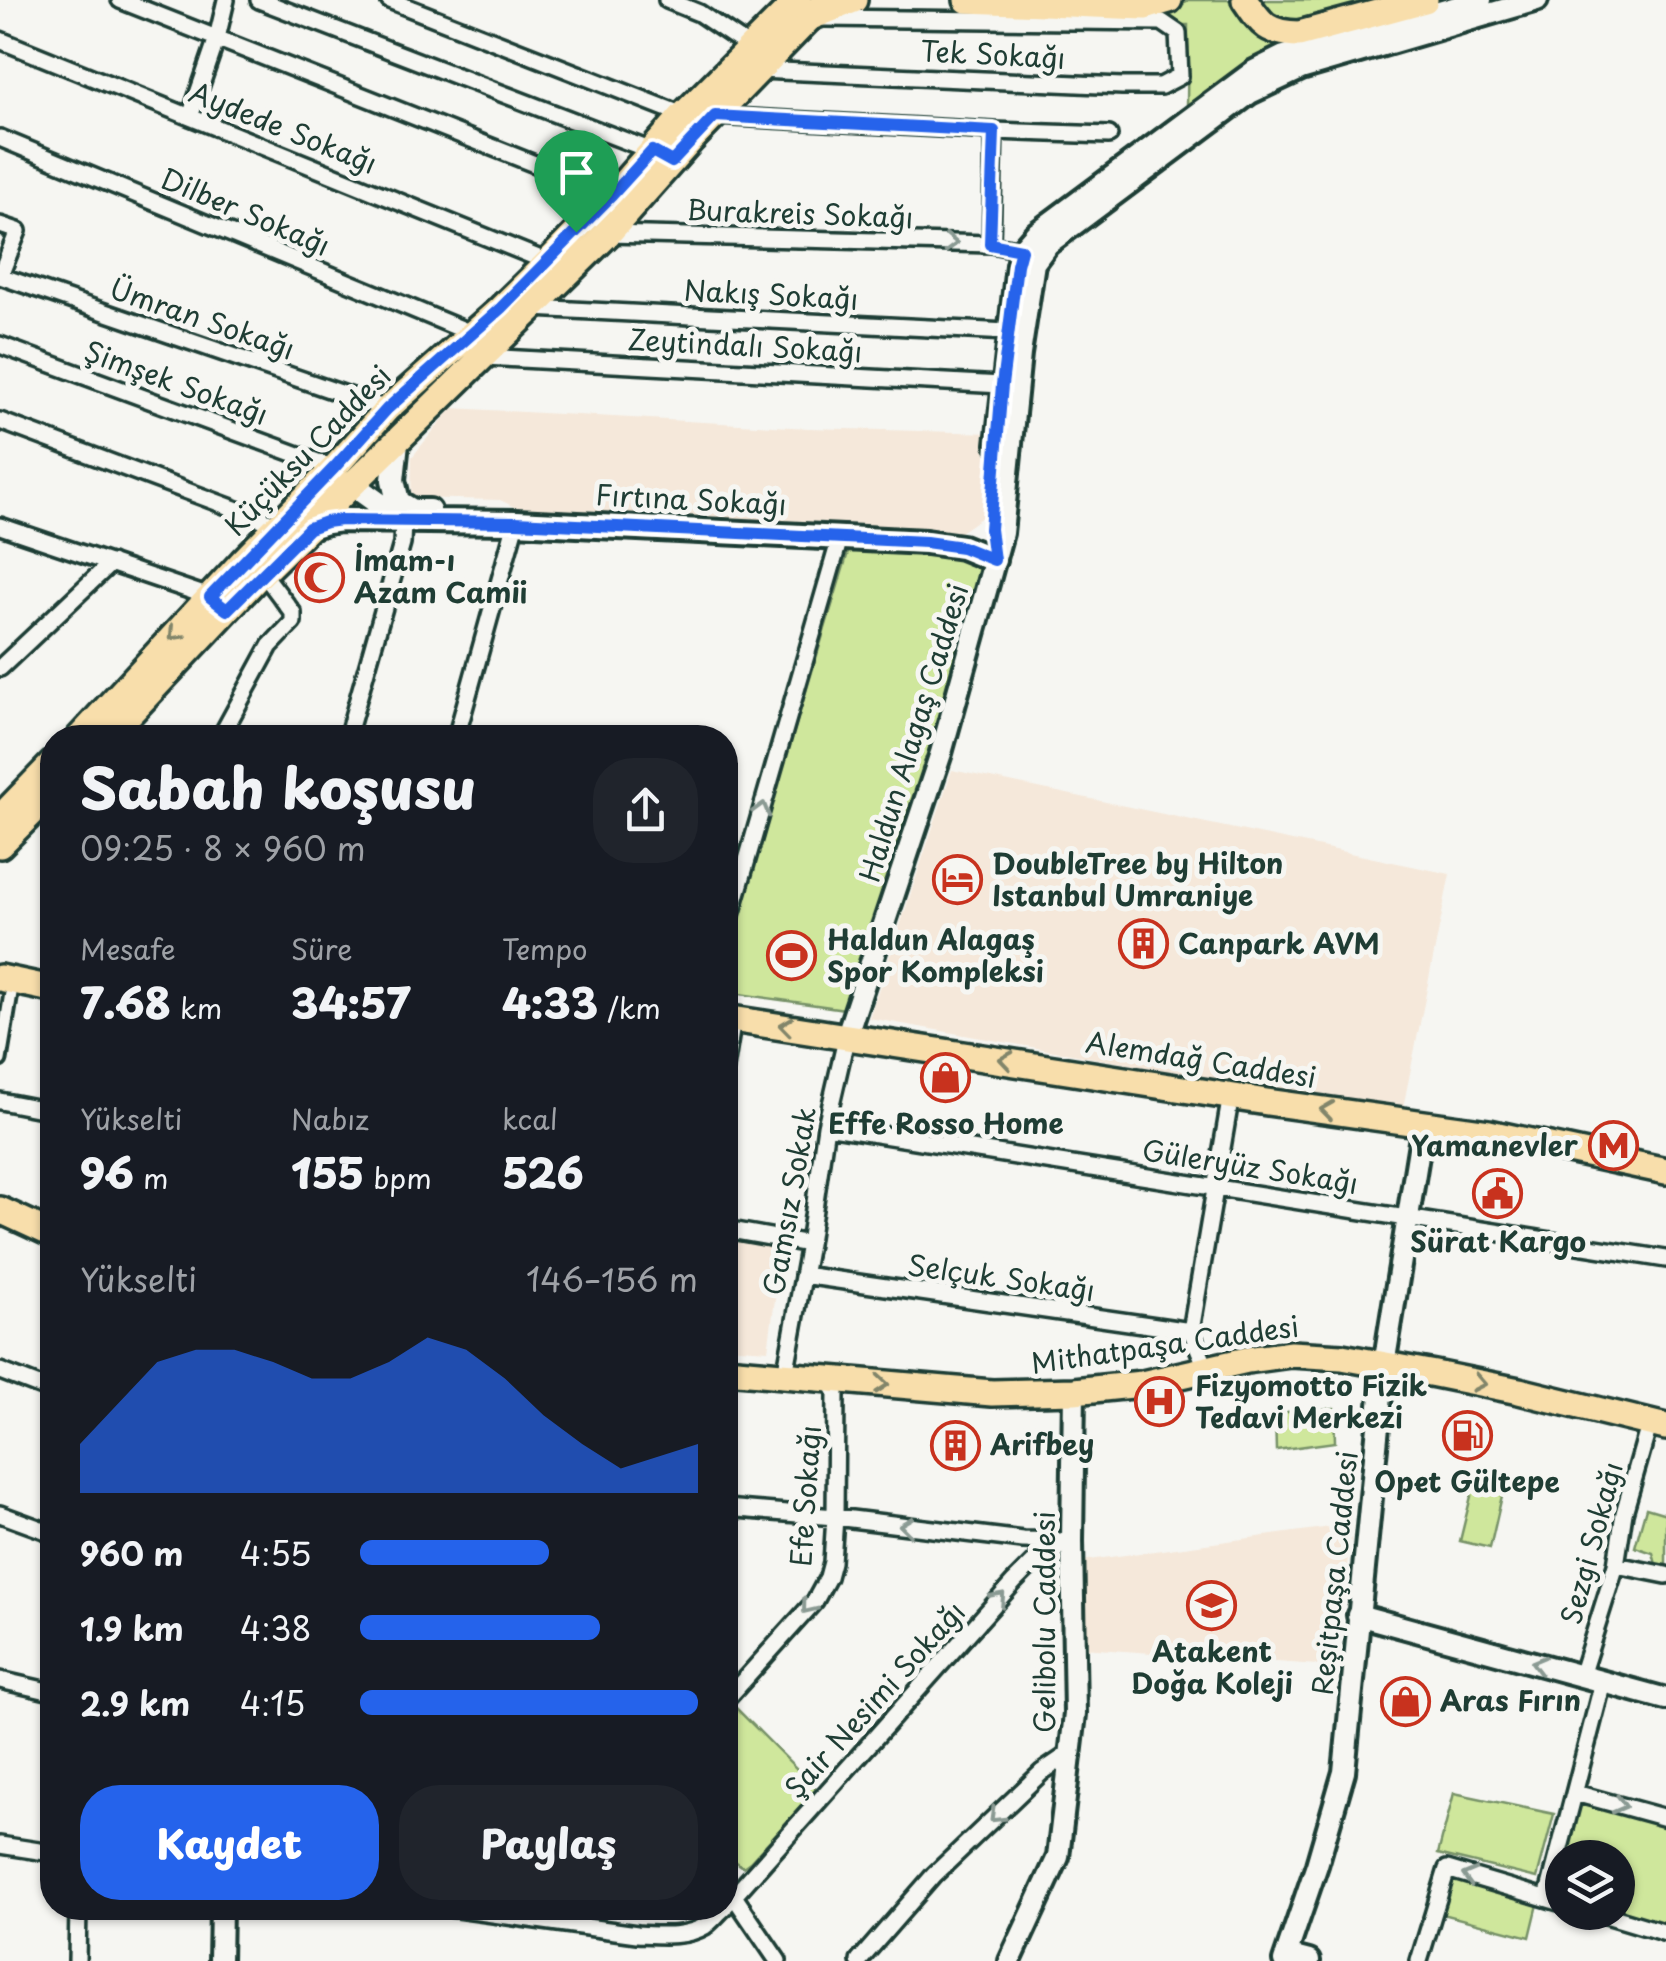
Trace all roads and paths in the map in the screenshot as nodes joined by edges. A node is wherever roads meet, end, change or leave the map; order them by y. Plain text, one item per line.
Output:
1 (120, 0) edge
2 (226, 0) edge
3 (259, 0) edge
4 (389, 0) edge
5 (667, 0) edge
6 (854, 0) edge
7 (966, 0) edge
8 (1169, 0) edge
9 (1245, 0) edge
10 (1424, 0) edge
11 (1481, 0) edge
12 (1537, 0) edge
13 (804, 5) edge
14 (217, 38) junction
15 (0, 40) edge
16 (754, 59) junction
17 (683, 115) junction
18 (715, 116) junction
19 (190, 117) junction
20 (994, 131) junction
21 (1109, 136) dead end
22 (0, 138) edge
23 (662, 156) junction
24 (612, 195) junction
25 (0, 225) edge
26 (608, 234) junction
27 (990, 244) junction
28 (1021, 250) junction
29 (548, 262) junction
30 (0, 276) edge
31 (532, 308) junction
32 (1008, 332) junction
33 (471, 333) junction
34 (0, 345) edge
35 (485, 356) junction
36 (1002, 385) junction
37 (387, 409) junction
38 (0, 422) edge
39 (397, 442) junction
40 (344, 476) junction
41 (393, 521) junction
42 (516, 522) junction
43 (278, 524) junction
44 (0, 526) edge
45 (309, 528) junction
46 (840, 538) junction
47 (994, 560) junction
48 (112, 563) junction
49 (262, 573) junction
50 (218, 604) junction
51 (0, 668) edge
52 (92, 725) edge
53 (118, 725) edge
54 (227, 725) edge
55 (351, 725) edge
56 (460, 725) edge
57 (40, 776) edge
58 (40, 805) edge
59 (0, 818) edge
60 (0, 845) edge
61 (738, 891) edge
62 (7, 980) edge
63 (40, 987) edge
64 (738, 1019) edge
65 (847, 1035) junction
66 (0, 1060) edge
67 (1231, 1096) junction
68 (0, 1101) edge
69 (40, 1108) edge
70 (1423, 1124) junction
71 (826, 1126) junction
72 (1666, 1171) edge
73 (1214, 1186) junction
74 (0, 1210) edge
75 (1409, 1218) junction
76 (40, 1228) edge
77 (738, 1231) edge
78 (809, 1244) junction
79 (1666, 1259) edge
80 (803, 1274) junction
81 (1192, 1330) junction
82 (1384, 1364) junction
83 (1208, 1370) junction
84 (0, 1371) edge
85 (738, 1371) edge
86 (785, 1375) junction
87 (829, 1379) junction
88 (40, 1386) edge
89 (1074, 1391) junction
90 (1658, 1424) edge
91 (738, 1509) edge
92 (0, 1514) edge
93 (836, 1517) junction
94 (40, 1529) edge
95 (1072, 1541) junction
96 (1616, 1564) junction
97 (1666, 1575) edge
98 (1358, 1615) junction
99 (1581, 1676) junction
100 (0, 1680) edge
101 (1602, 1682) junction
102 (738, 1687) edge
103 (40, 1689) edge
104 (1666, 1699) edge
105 (1070, 1753) junction
106 (1574, 1793) junction
107 (1666, 1818) edge
108 (1565, 1840) edge
109 (0, 1845) edge
110 (40, 1851) edge
111 (738, 1886) edge
112 (1545, 1898) edge
113 (738, 1912) edge
114 (78, 1920) edge
115 (221, 1920) edge
116 (536, 1920) edge
117 (710, 1920) edge
118 (1635, 1924) edge
119 (1666, 1933) edge
120 (1285, 1958) edge
121 (76, 1961) edge
122 (220, 1961) edge
123 (778, 1961) edge
124 (859, 1961) edge
125 (1010, 1961) edge
126 (1309, 1961) edge
127 (1419, 1961) edge

1 - 14 street
2 - 14 street
3 - 23 street
4 - 17 street
5 - 16 street
6 - 13 main road
7 - 8 main road
9 - 10 main road
11 - 28 street
12 - 47 street, Haldun Alagaş Caddesi
13 - 16 main road, Küçüksu Caddesi
13 - 16 street, Tek Sokağı
14 - 19 street
14 - 24 street
15 - 19 street, Aydede Sokağı
16 - 17 main road, Küçüksu Caddesi
16 - 18 main road, Küçüksu Caddesi
17 - 23 main road, Küçüksu Caddesi
18 - 20 street
18 - 23 main road, Küçüksu Caddesi
19 - 29 street, Aydede Sokağı
20 - 21 street
20 - 27 street
22 - 33 street, Dilber Sokağı
23 - 24 main road, Küçüksu Caddesi
23 - 26 main road, Küçüksu Caddesi
24 - 29 main road, Küçüksu Caddesi
25 - 30 street
26 -> 27 street, Burakreis Sokağı
26 - 31 main road, Küçüksu Caddesi
27 - 28 street, Burakreis Sokağı
28 - 32 street, Haldun Alagaş Caddesi
29 - 33 main road, Küçüksu Caddesi
30 - 37 street, Ümran Sokağı
31 - 32 street, Nakış Sokağı
31 - 35 main road, Küçüksu Caddesi
32 - 36 street, Haldun Alagaş Caddesi
33 - 37 main road, Küçüksu Caddesi
34 - 40 street, Şimşek Sokağı
35 - 36 street, Zeytindalı Sokağı
35 - 39 main road, Küçüksu Caddesi
36 - 47 street, Haldun Alagaş Caddesi
37 - 40 main road, Küçüksu Caddesi
38 - 43 street
39 - 40 main road, Küçüksu Caddesi
39 - 42 main road
40 - 41 main road
40 - 43 main road, Küçüksu Caddesi
40 - 45 main road, Küçüksu Caddesi
41 - 42 main road, Fırtına Sokağı
41 - 45 main road, Fırtına Sokağı
41 - 55 street
42 - 46 main road, Fırtına Sokağı
42 - 56 street
43 - 50 main road, Küçüksu Caddesi
44 - 48 street
45 - 49 main road, Küçüksu Caddesi
46 - 47 main road, Fırtına Sokağı
61 -> 46 street
47 - 65 street, Haldun Alagaş Caddesi
48 - 50 street
48 - 51 street
49 - 50 main road, Küçüksu Caddesi
49 - 54 street
50 -> 52 main road, Küçüksu Caddesi
50 - 53 main road, Küçüksu Caddesi
57 - 59 main road
58 - 60 main road
62 - 63 main road
62 - 66 street
65 -> 64 main road, Alemdağ Caddesi
67 -> 65 main road, Alemdağ Caddesi
65 - 71 street, Gamsız Sokak
70 -> 67 main road, Alemdağ Caddesi
67 - 73 street
68 - 69 street
70 - 72 main road, Alemdağ Caddesi
70 - 75 street, Reşitpaşa Caddesi
71 - 73 street, Güleryüz Sokağı
71 - 78 street, Gamsız Sokak
73 - 75 street, Güleryüz Sokağı
73 - 81 street
74 - 76 main road
75 - 79 street, Güleryüz Sokağı
75 - 82 street, Reşitpaşa Caddesi
77 - 78 street
78 - 80 street, Gamsız Sokak
80 - 81 street, Selçuk Sokağı
80 - 86 street, Gamsız Sokak
81 - 83 street
82 - 83 main road, Mithatpaşa Caddesi
82 -> 90 main road, Mithatpaşa Caddesi
82 - 98 street, Reşitpaşa Caddesi
83 - 89 main road, Mithatpaşa Caddesi
84 - 88 street
85 - 86 main road, Mithatpaşa Caddesi
86 - 87 main road, Mithatpaşa Caddesi
87 -> 89 main road, Mithatpaşa Caddesi
87 - 93 street, Efe Sokağı
89 - 95 street, Gelibolu Caddesi
90 - 96 street, Sezgi Sokağı
91 - 93 street
92 - 94 street
95 -> 93 street
93 -> 102 street, Efe Sokağı
95 - 105 street, Gelibolu Caddesi
111 -> 95 street, Şair Nesimi Sokağı
96 - 97 street
96 - 99 street, Sezgi Sokağı
99 -> 98 street
98 - 120 street, Reşitpaşa Caddesi
99 - 101 street
100 - 103 street
101 - 104 street
101 - 106 street
105 -> 124 street
105 - 125 street, Gelibolu Caddesi
106 -> 107 street
106 - 108 street
109 - 110 street
112 -> 127 street
113 - 123 street
114 - 121 street
115 - 122 street
116 - 117 street, Şair Nesimi Sokağı
118 - 119 street
120 - 126 street

